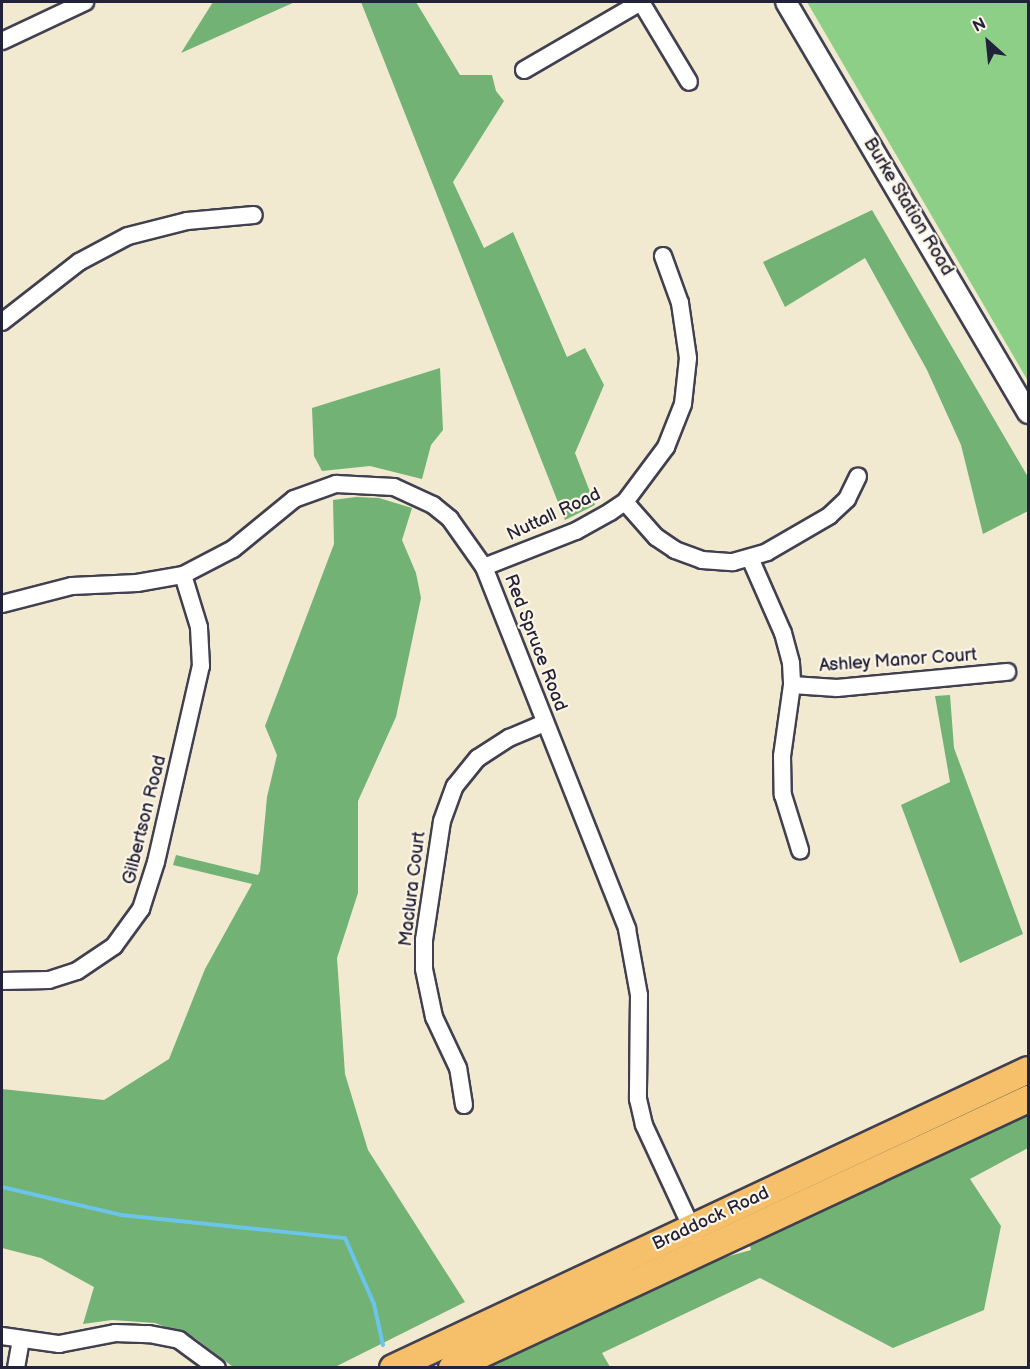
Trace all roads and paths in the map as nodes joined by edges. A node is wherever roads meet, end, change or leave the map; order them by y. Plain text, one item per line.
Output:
1 (85, 2) edge
2 (641, 2) edge
3 (786, 2) edge
4 (2, 41) edge
5 (524, 70) dead end
6 (689, 82) dead end
7 (254, 215) dead end
8 (663, 256) dead end
9 (2, 321) edge
10 (1029, 413) edge
11 (858, 476) dead end
12 (625, 502) junction
13 (750, 558) junction
14 (484, 567) junction
15 (183, 575) junction
16 (2, 604) edge
17 (1007, 672) dead end
18 (792, 685) junction
19 (545, 723) junction
20 (800, 850) dead end
21 (2, 981) edge
22 (1029, 1070) edge
23 (1029, 1099) edge
24 (464, 1106) dead end
25 (691, 1228) junction
26 (702, 1251) junction
27 (2, 1336) edge
28 (21, 1341) junction
29 (16, 1368) edge
30 (217, 1368) edge
31 (393, 1368) edge
32 (452, 1368) edge

1 - 4 street
2 - 5 street
2 - 6 street
3 - 10 street, Burke Station Road
7 - 9 street
8 - 12 street, Nuttall Road
11 - 13 street
12 - 13 street
12 - 14 street, Nuttall Road
13 - 18 street
14 - 15 street, Red Spruce Road
14 - 19 street, Red Spruce Road
15 - 16 street, Red Spruce Road
15 - 21 street, Gilbertson Road
17 - 18 street, Ashley Manor Court
18 - 20 street
19 - 24 street, Maclura Court
19 - 25 street, Red Spruce Road
22 - 25 main road, Braddock Road
23 - 26 main road, Braddock Road
25 - 26 street, Red Spruce Road
25 - 31 main road, Braddock Road
26 - 32 main road, Braddock Road
27 - 28 street
28 - 29 street
28 - 30 street

